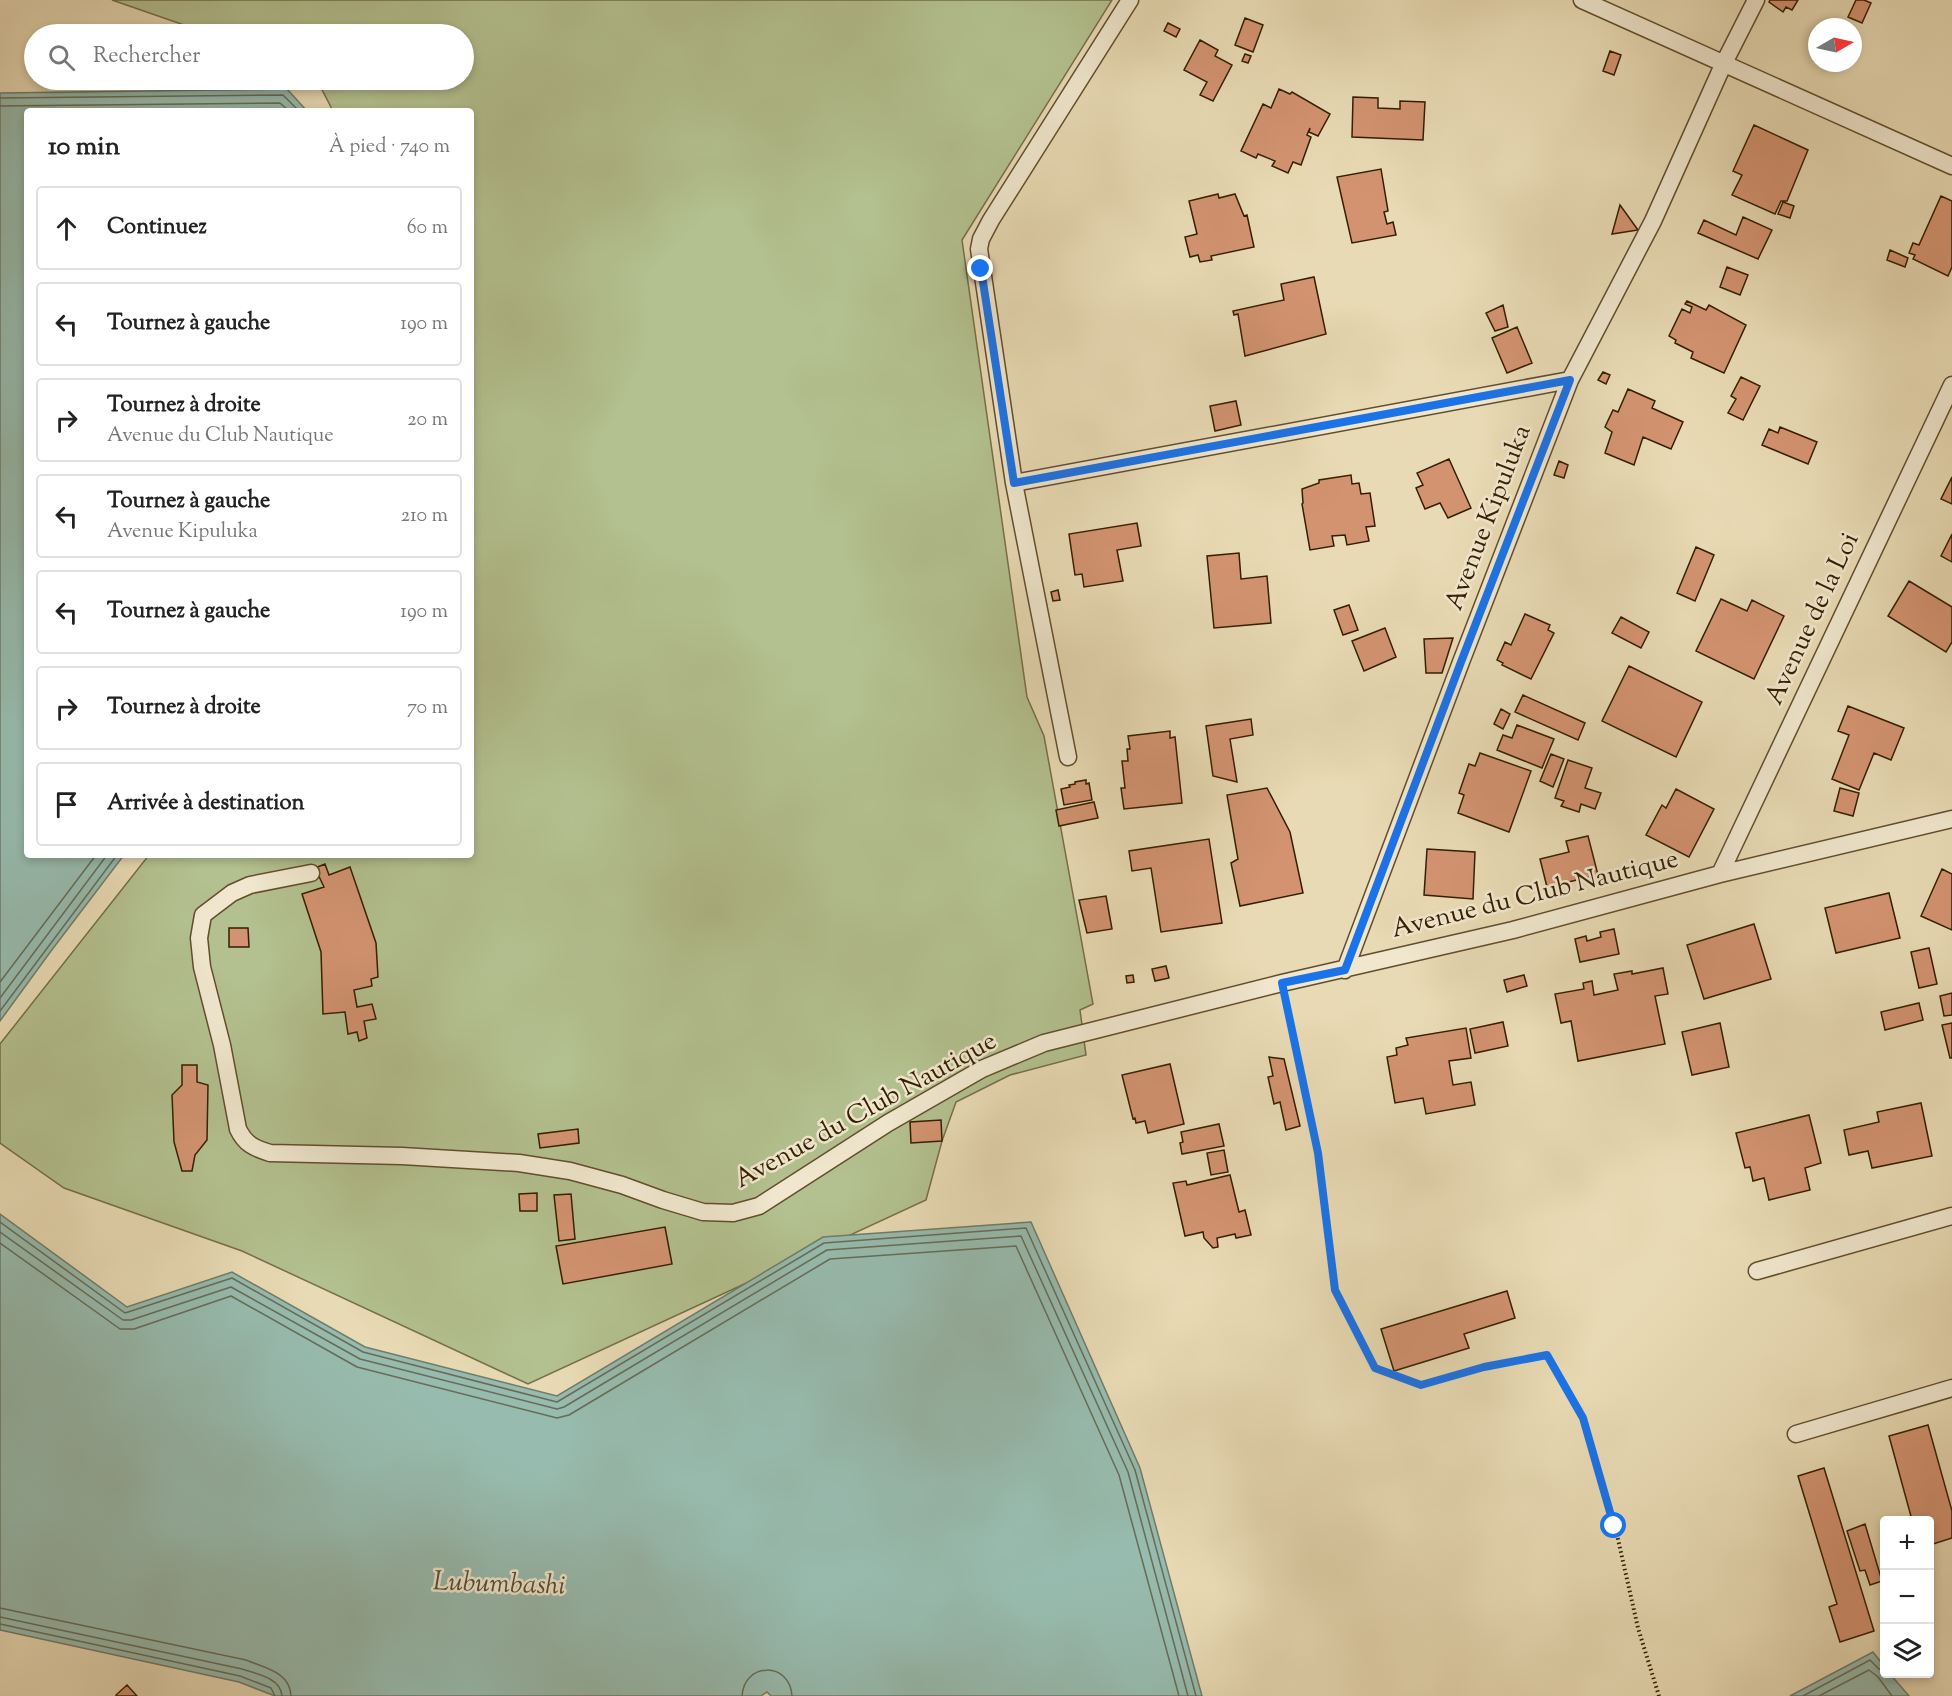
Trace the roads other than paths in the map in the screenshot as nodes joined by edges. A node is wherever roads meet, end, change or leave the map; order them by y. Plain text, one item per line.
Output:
1 (1130, 0) edge
2 (1582, 0) edge
3 (1756, 0) edge
4 (1723, 64) junction
5 (1952, 166) edge
6 (1570, 380) junction
7 (1952, 385) edge
8 (1014, 483) junction
9 (1068, 757) dead end
10 (1952, 819) edge
11 (311, 873) dead end
12 (1720, 874) junction
13 (1345, 970) junction
14 (1952, 1216) edge
15 (1756, 1271) dead end
16 (1952, 1388) edge
17 (1796, 1434) dead end

1 - 8 street
2 - 4 street
3 - 4 street, Avenue Kipuluka
4 - 5 street
4 - 6 street, Avenue Kipuluka
6 - 8 street
6 - 13 street, Avenue Kipuluka
7 - 12 street, Avenue de la Loi
8 - 9 street
10 - 12 street, Avenue du Club Nautique
11 - 13 street, Avenue du Club Nautique
12 - 13 street, Avenue du Club Nautique
14 - 15 street
16 - 17 street

